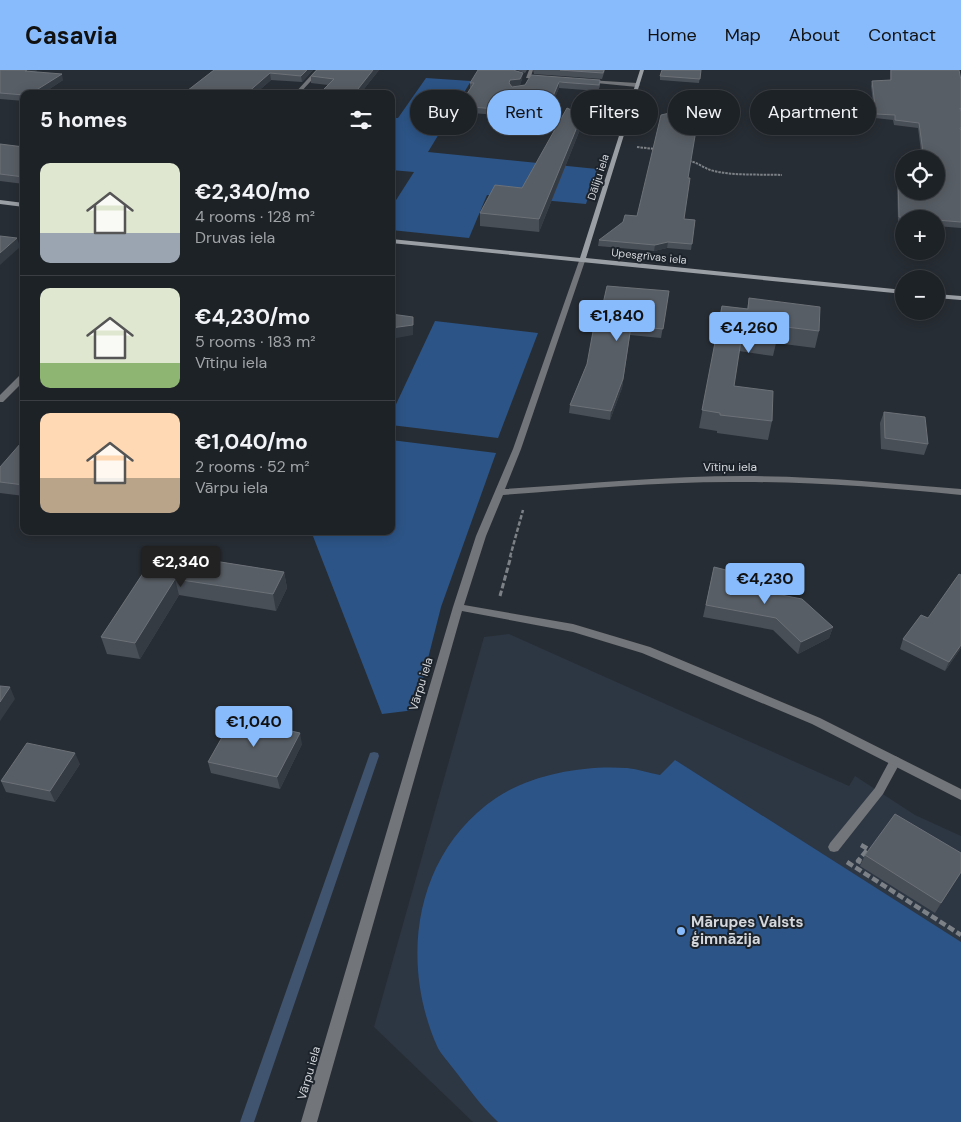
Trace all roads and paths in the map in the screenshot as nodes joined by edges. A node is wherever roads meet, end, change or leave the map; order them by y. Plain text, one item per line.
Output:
1 (319, 70) edge
2 (531, 70) edge
3 (642, 70) edge
4 (548, 78) edge
5 (577, 80) edge
6 (637, 85) junction
7 (300, 90) edge
8 (688, 161) edge
9 (782, 174) dead end
10 (0, 202) edge
11 (20, 204) edge
12 (395, 242) edge
13 (582, 261) junction
14 (895, 291) edge
15 (945, 297) edge
16 (961, 298) edge
17 (20, 380) edge
18 (0, 400) edge
19 (527, 490) junction
20 (499, 492) junction
21 (961, 492) edge
22 (458, 607) junction
23 (495, 613) junction
24 (895, 761) junction
25 (961, 795) edge
26 (834, 847) dead end
27 (849, 856) dead end
28 (961, 935) edge
29 (309, 1122) edge

1 - 7 street
2 - 4 street
3 - 6 street, Dāliju iela
5 - 6 street
6 - 13 street, Dāliju iela
8 - 9 path
10 - 11 street
12 - 13 street, Upesgrīvas iela
13 - 14 street, Upesgrīvas iela
13 - 20 street, Vārpu iela
15 - 16 street
17 - 18 street
19 - 20 street, Vītiņu iela
19 - 21 street, Vītiņu iela
19 - 23 path
20 - 22 street, Vārpu iela
22 - 23 street
22 - 29 street, Vārpu iela
23 - 24 street
24 - 25 street
24 - 26 street
27 - 28 path

